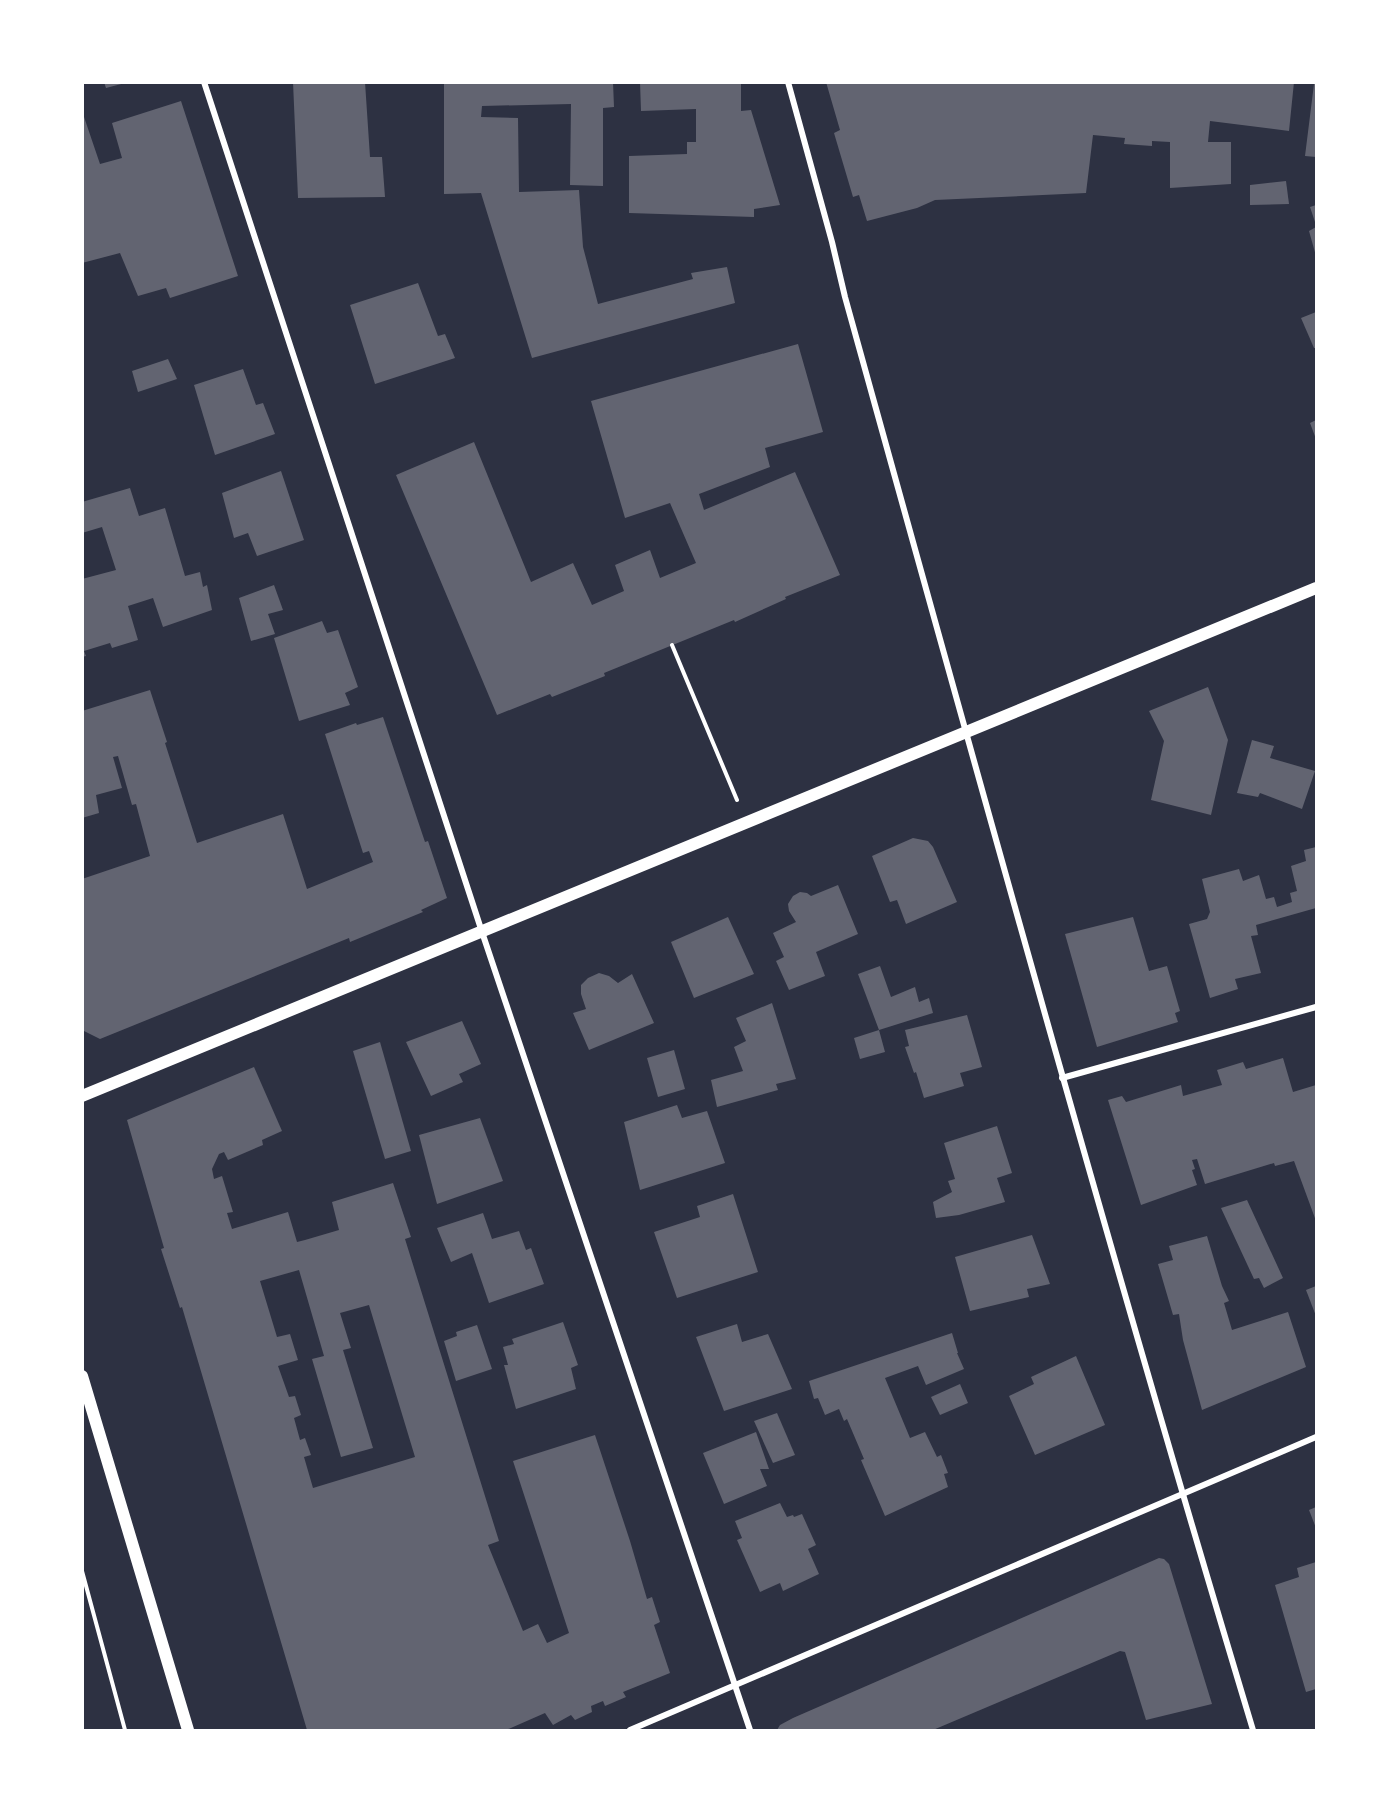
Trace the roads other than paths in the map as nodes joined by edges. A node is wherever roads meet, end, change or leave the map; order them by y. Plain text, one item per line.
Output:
1 (204, 82) edge
2 (788, 82) edge
3 (1317, 588) edge
4 (966, 732) junction
5 (482, 932) junction
6 (1317, 1007) edge
7 (1062, 1078) junction
8 (82, 1096) edge
9 (82, 1376) edge
10 (1317, 1437) edge
11 (1182, 1494) junction
12 (735, 1686) junction
13 (188, 1731) edge
14 (630, 1731) edge
15 (750, 1731) edge
16 (1253, 1731) edge

1 - 5 street
2 - 4 street
3 - 4 main road
4 - 5 main road
4 - 7 street
5 - 8 main road
5 - 12 street
6 - 7 street
7 - 11 street
9 - 13 main road
10 - 11 street
11 - 12 street
11 - 16 street
12 - 14 street
12 - 15 street

